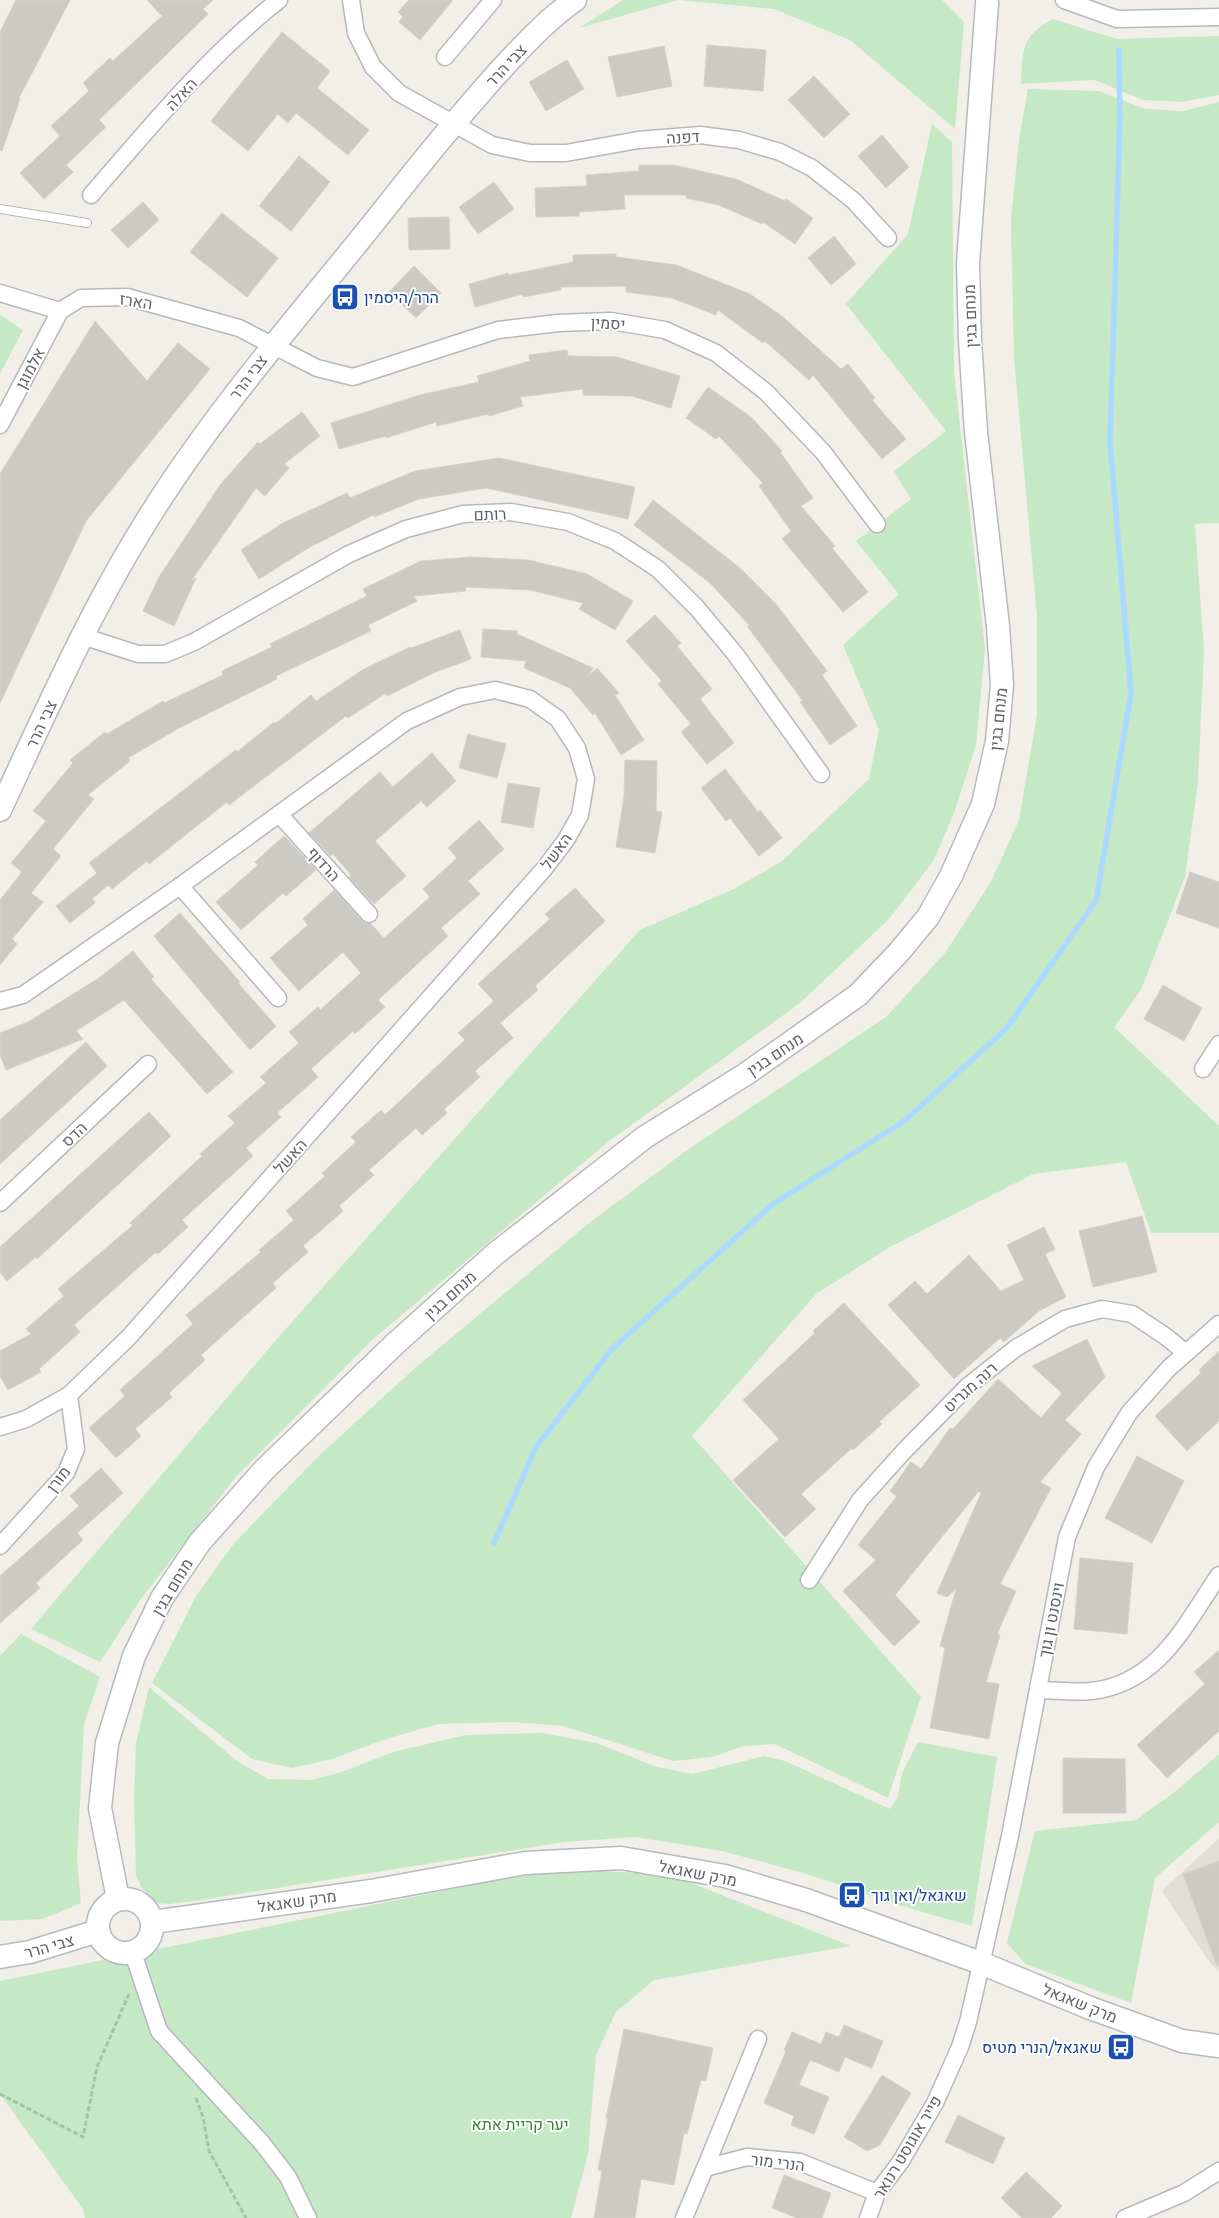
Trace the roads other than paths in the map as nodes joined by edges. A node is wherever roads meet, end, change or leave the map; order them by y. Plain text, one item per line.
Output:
1 (278, 0) edge
2 (493, 0) edge
3 (575, 0) edge
4 (1064, 0) edge
5 (346, 1) edge
6 (991, 1) edge
7 (1219, 17) edge
8 (445, 57) dead end
9 (453, 123) junction
10 (91, 195) dead end
11 (0, 209) edge
12 (87, 223) dead end
13 (888, 238) dead end
14 (0, 293) edge
15 (60, 312) junction
16 (272, 346) junction
17 (0, 425) edge
18 (877, 524) dead end
19 (82, 636) junction
20 (821, 774) dead end
21 (0, 810) edge
22 (279, 814) junction
23 (180, 886) junction
24 (369, 914) dead end
25 (278, 998) dead end
26 (0, 1001) edge
27 (1219, 1044) edge
28 (148, 1064) dead end
29 (1203, 1069) dead end
30 (0, 1203) edge
31 (1219, 1324) edge
32 (1186, 1353) junction
33 (69, 1395) junction
34 (0, 1427) edge
35 (0, 1546) edge
36 (1219, 1575) edge
37 (809, 1580) dead end
38 (1038, 1690) junction
39 (118, 1899) junction
40 (153, 1922) junction
41 (98, 1932) junction
42 (0, 1957) edge
43 (136, 1961) junction
44 (981, 1962) junction
45 (758, 2038) dead end
46 (1219, 2046) edge
47 (704, 2168) junction
48 (1217, 2177) edge
49 (877, 2193) junction
50 (308, 2218) edge
51 (684, 2218) edge
52 (868, 2218) edge
53 (1125, 2218) edge

1 - 10 street, האלה
2 - 8 street
3 - 9 street, צבי הרר
4 - 7 street
5 - 9 street
6 - 39 street, מנחם בגין
9 - 13 street, דפנה
9 - 16 street, צבי הרר
11 - 12 lane
14 - 15 street
15 - 16 street, הארז
15 - 17 street, אלמוגן
16 - 18 street, יסמין
16 - 19 street, צבי הרר
19 - 20 street, רותם
19 - 21 street, צבי הרר
22 - 23 street, האשל
22 - 24 street, הרדוף
22 - 33 street, האשל
23 - 25 street
23 - 26 street, האשל
27 - 29 street
28 - 30 street, הדס
31 - 32 street, וינסנט ון גוך
32 - 37 street, רנה מגריט
32 - 38 street, וינסנט ון גוך
33 - 34 street, האשל
33 - 35 street, מורן
36 - 38 street
38 - 44 street, וינסנט ון גוך
39 - 40 street
39 - 41 street
40 - 43 street
40 - 44 street, מרק שאגאל
41 - 42 street, צבי הרר
41 - 43 street
43 - 50 street
44 - 46 street, מרק שאגאל
44 - 49 street, פייר אוגוסט רנואר
45 - 47 street
47 - 49 street, הנרי מור
47 - 51 street
48 - 53 street
49 - 52 street, פייר אוגוסט רנואר

